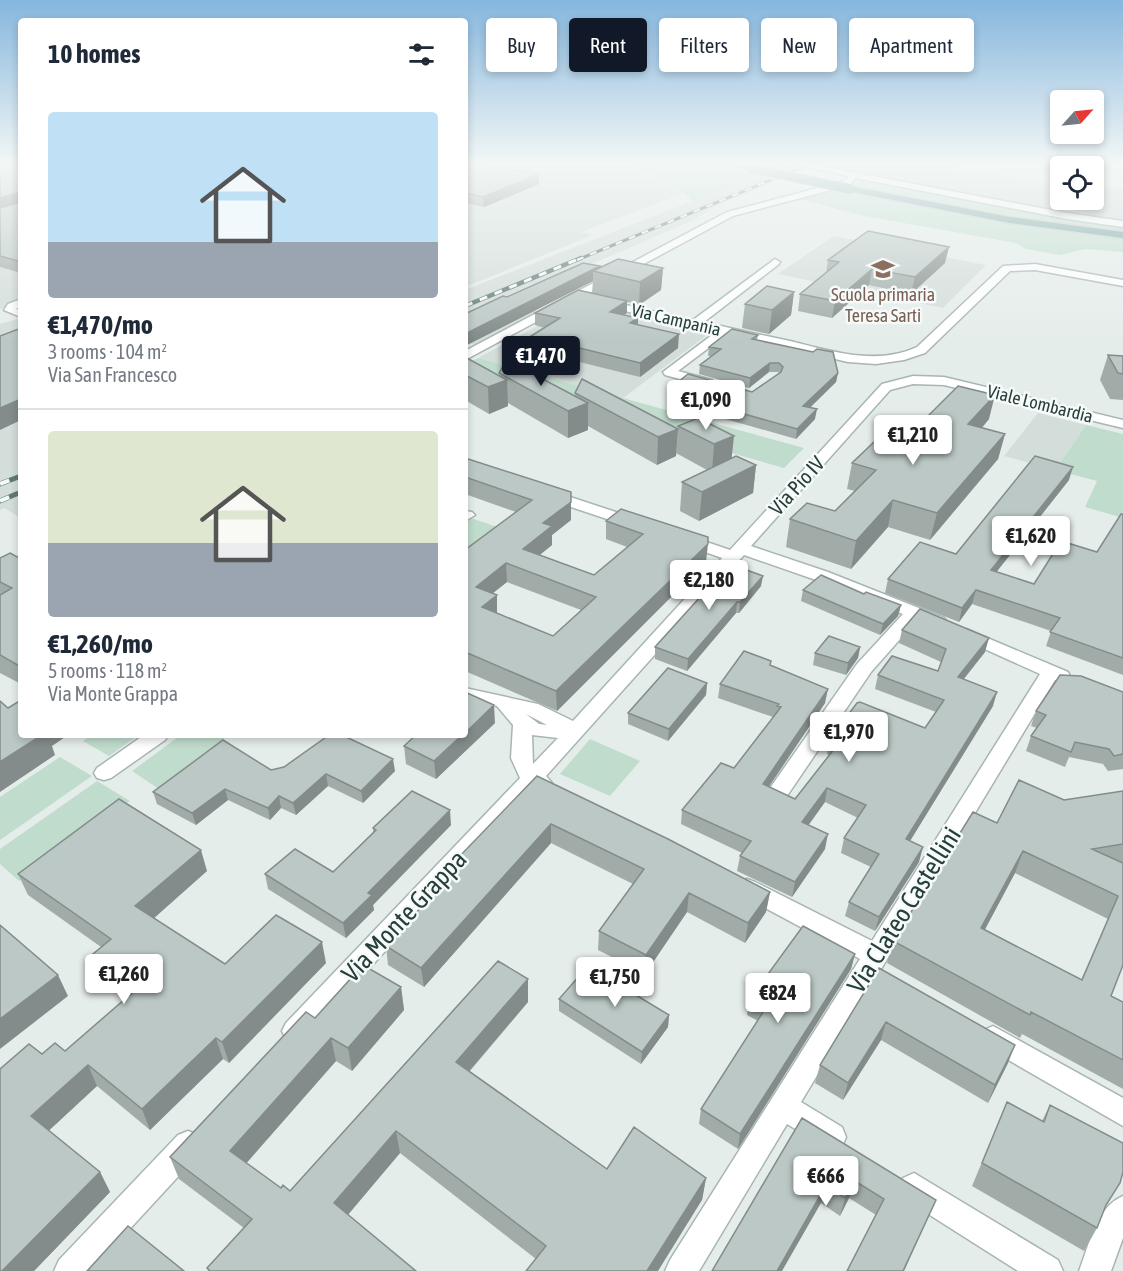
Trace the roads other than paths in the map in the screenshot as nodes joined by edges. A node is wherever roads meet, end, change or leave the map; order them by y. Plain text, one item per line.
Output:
1 (714, 222) edge
2 (1028, 222) edge
3 (1123, 235) edge
4 (775, 262) dead end
5 (1123, 284) edge
6 (575, 296) junction
7 (13, 306) edge
8 (0, 314) edge
9 (0, 321) edge
10 (694, 324) junction
11 (724, 331) junction
12 (921, 350) junction
13 (468, 354) edge
14 (848, 358) junction
15 (887, 360) junction
16 (922, 366) junction
17 (880, 377) junction
18 (913, 380) junction
19 (956, 383) junction
20 (721, 386) edge
21 (1123, 424) edge
22 (533, 489) edge
23 (646, 527) edge
24 (668, 535) edge
25 (736, 552) junction
26 (914, 612) junction
27 (1051, 672) junction
28 (1082, 684) edge
29 (468, 694) edge
30 (503, 700) junction
31 (523, 725) junction
32 (574, 730) junction
33 (154, 738) edge
34 (105, 773) dead end
35 (532, 779) junction
36 (779, 791) edge
37 (564, 794) edge
38 (728, 878) edge
39 (878, 968) junction
40 (970, 1026) edge
41 (281, 1047) edge
42 (783, 1106) junction
43 (1123, 1113) edge
44 (200, 1133) edge
45 (851, 1149) edge
46 (890, 1173) edge
47 (1123, 1211) edge
48 (70, 1271) edge
49 (681, 1271) edge
50 (1047, 1271) edge
51 (1095, 1271) edge

1 - 6 street
2 - 3 main road, bridge
4 - 10 street
5 - 12 street
6 - 10 street, Via Campania
6 - 13 street
7 - 8 street
7 - 9 street
10 - 11 street, Via Campania
11 - 14 street, Via Campania
11 - 20 street
12 - 15 street
12 - 16 street
14 - 15 street, Via Campania
14 - 17 street, Via Campania
15 - 16 street, Viale Lombardia
15 - 17 street, Via Pio IV
16 - 18 street
16 - 19 street, Viale Lombardia
17 - 18 street
17 - 25 street, Via Pio IV
18 - 19 street, Viale Lombardia
19 - 21 street, Viale Lombardia
22 - 23 street
24 - 25 street
25 - 26 street
25 - 32 street, Via Monte Grappa
26 - 27 street
26 - 36 street
27 - 28 street
27 - 39 street, Via Clateo Castellini
29 - 30 street
30 - 31 street
30 - 32 street
31 - 32 street
31 - 35 street
32 - 35 street, Via Monte Grappa
33 - 34 street
35 - 37 street
35 - 41 street, Via Monte Grappa
38 - 39 street
39 - 42 street, Via Clateo Castellini
40 - 43 street
42 - 45 street
42 - 49 street, Via Clateo Castellini
44 - 48 street
46 - 50 street
47 - 51 street

